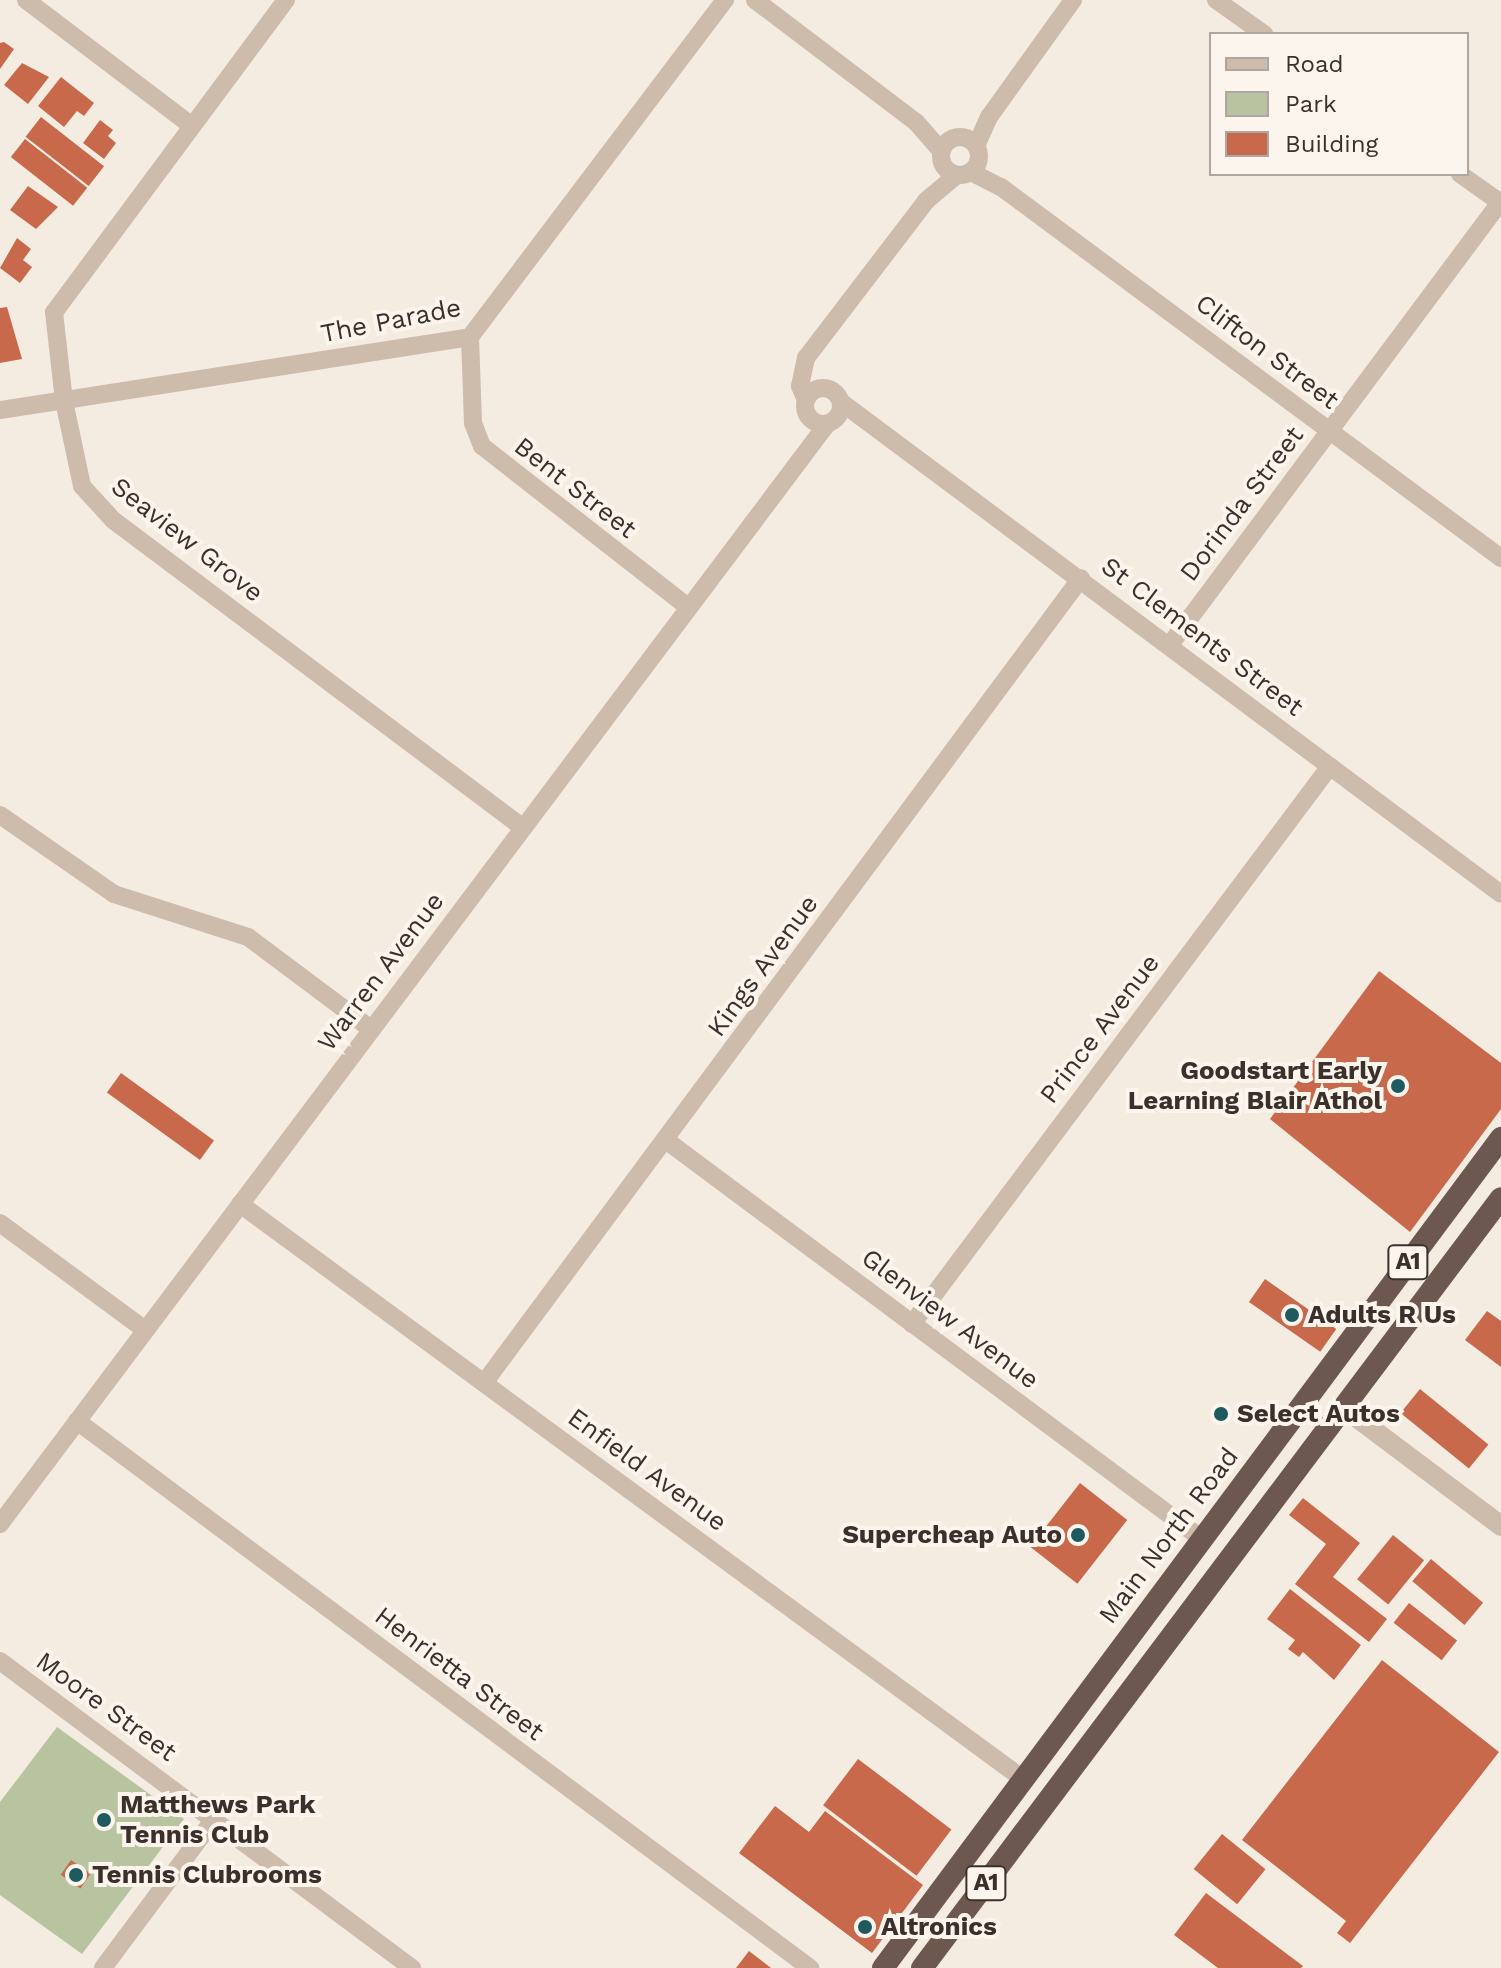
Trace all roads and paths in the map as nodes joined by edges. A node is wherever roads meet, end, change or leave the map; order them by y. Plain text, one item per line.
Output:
1 (26, 0) edge
2 (286, 0) edge
3 (725, 0) edge
4 (755, 0) edge
5 (1073, 0) edge
6 (1216, 0) edge
7 (1261, 32) edge
8 (192, 126) junction
9 (960, 155) junction
10 (1463, 176) edge
11 (1501, 202) edge
12 (470, 337) junction
13 (813, 351) junction
14 (823, 388) junction
15 (64, 401) junction
16 (841, 402) junction
17 (806, 407) junction
18 (0, 410) edge
19 (830, 423) junction
20 (870, 424) junction
21 (1330, 431) junction
22 (803, 451) junction
23 (1501, 558) edge
24 (1081, 578) junction
25 (687, 606) junction
26 (1169, 646) junction
27 (1330, 766) junction
28 (0, 815) edge
29 (522, 827) junction
30 (1501, 894) edge
31 (371, 1029) junction
32 (1501, 1138) edge
33 (667, 1141) junction
34 (1501, 1198) edge
35 (240, 1204) junction
36 (0, 1223) edge
37 (912, 1324) junction
38 (145, 1330) junction
39 (484, 1383) junction
40 (1316, 1387) junction
41 (1344, 1408) junction
42 (77, 1421) junction
43 (0, 1524) edge
44 (1501, 1526) edge
45 (1202, 1539) junction
46 (1229, 1559) junction
47 (0, 1661) edge
48 (1023, 1779) junction
49 (1049, 1798) junction
50 (214, 1819) junction
51 (103, 1968) edge
52 (412, 1968) edge
53 (810, 1968) edge
54 (883, 1968) edge
55 (922, 1968) edge

1 - 8 street
2 - 8 street, Seaview Grove
3 - 12 street, The Parade
4 - 9 street, Clifton Street
5 - 9 street
6 - 7 street
8 - 15 street, Seaview Grove
9 - 13 street
9 - 21 street, Clifton Street
10 - 11 street
11 - 21 street, Dorinda Street
12 - 15 street, The Parade
12 - 25 street, Bent Street
13 - 14 street
13 - 17 street
14 - 16 street, St Clements Street
14 - 17 street
15 - 18 street, The Parade
15 - 29 street, Seaview Grove
16 - 19 street
16 - 20 street, St Clements Street
17 - 19 street
17 - 22 street
19 - 20 street
19 - 22 street, Warren Avenue
20 - 24 street, St Clements Street
21 - 23 street, Clifton Street
21 - 26 street, Dorinda Street
22 - 25 street, Warren Avenue
24 - 26 street, St Clements Street
24 - 33 street, Kings Avenue
25 - 29 street, Warren Avenue
26 - 27 street, St Clements Street
27 - 30 street, St Clements Street
27 - 37 street, Prince Avenue
28 - 31 street
29 - 31 street, Warren Avenue
31 - 35 street, Warren Avenue
32 - 40 highway, Main North Road / A1
33 - 37 street, Glenview Avenue
33 - 39 street, Kings Avenue
34 - 41 highway, A1
35 - 38 street, Warren Avenue
35 - 39 street, Enfield Avenue
36 - 38 street
37 - 45 street, Glenview Avenue
38 - 42 street, Warren Avenue
39 - 48 street, Enfield Avenue
40 - 41 highway
40 - 45 highway, Main North Road / A1
41 - 44 street
41 - 46 highway, A1
42 - 43 street, Warren Avenue
42 - 53 street, Henrietta Street
45 - 46 highway
45 - 48 highway, Main North Road / A1
46 - 49 highway, A1
47 - 50 street, Moore Street
48 - 49 highway
48 - 54 highway, Main North Road / A1
49 - 55 highway, A1
50 - 51 street
50 - 52 street, Moore Street

